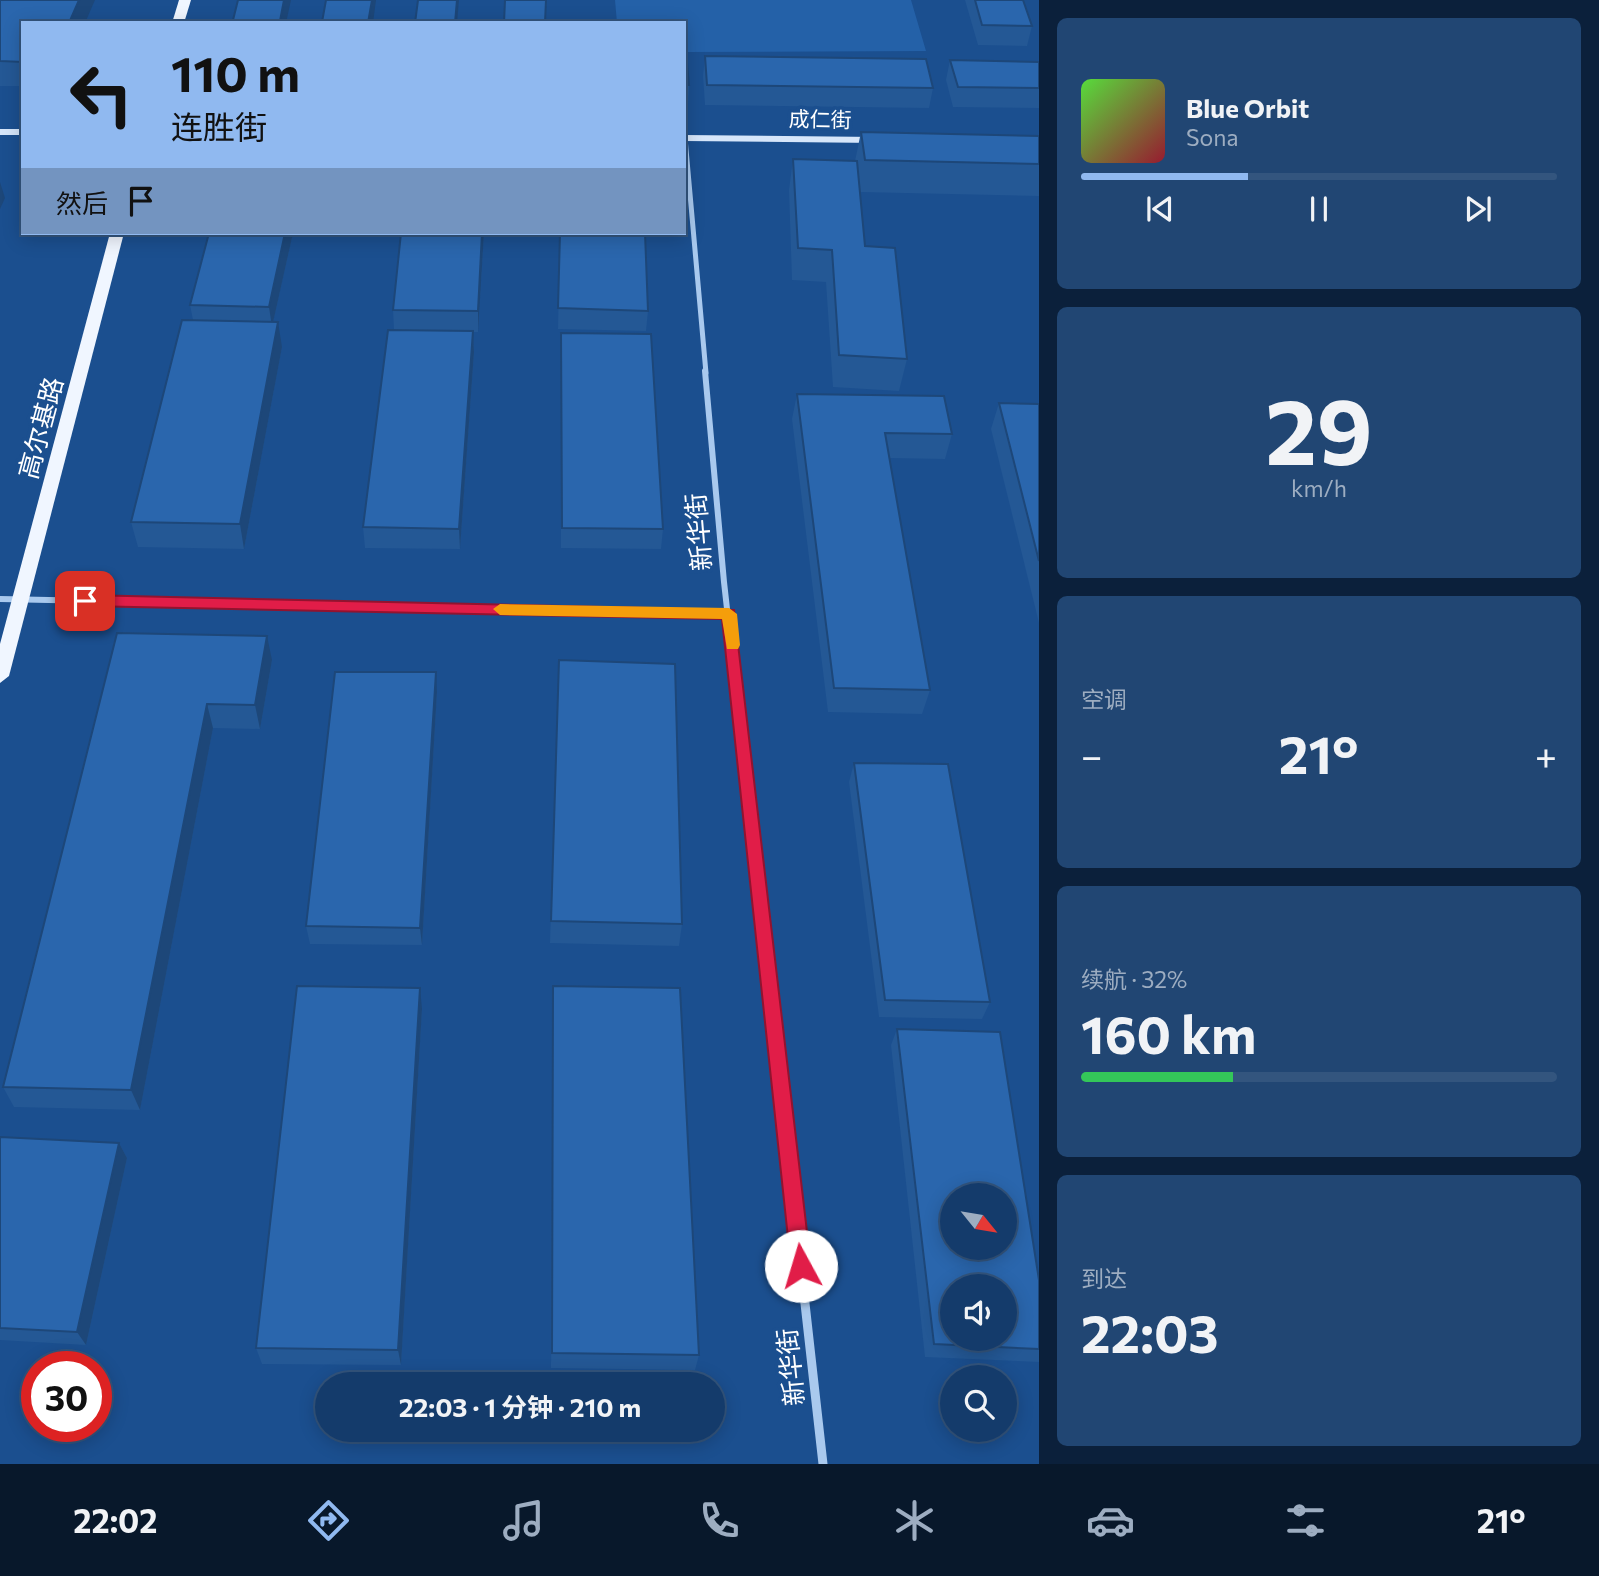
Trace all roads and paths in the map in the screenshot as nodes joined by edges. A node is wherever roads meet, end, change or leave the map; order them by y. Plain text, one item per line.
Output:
1 (185, 0) edge
2 (179, 21) edge
3 (0, 132) edge
4 (21, 132) edge
5 (686, 138) edge
6 (889, 140) edge
7 (686, 159) edge
8 (116, 235) edge
9 (0, 599) edge
10 (21, 599) junction
11 (729, 614) junction
12 (0, 676) edge
13 (823, 1464) edge

1 - 2 main road
3 - 4 street
5 - 6 street, 成仁街
7 - 11 street, 新华街
8 - 10 main road, 高尔基路
9 - 10 street
10 - 11 street
10 - 12 main road, 高尔基路
11 - 13 street, 新华街

